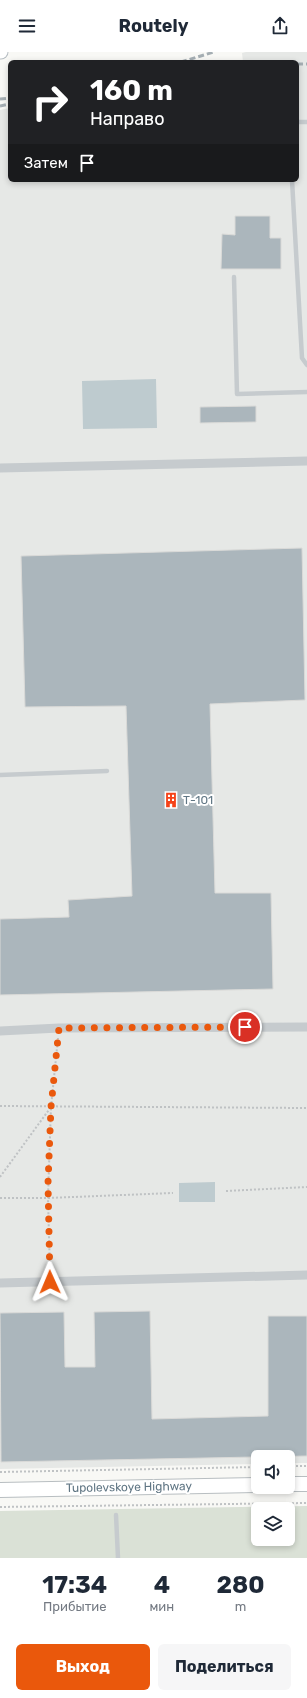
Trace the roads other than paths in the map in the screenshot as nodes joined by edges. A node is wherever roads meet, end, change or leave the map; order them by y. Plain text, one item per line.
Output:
1 (292, 182) edge
2 (234, 277) dead end
3 (307, 365) edge
4 (307, 392) edge
5 (307, 461) edge
6 (0, 468) edge
7 (107, 771) dead end
8 (0, 775) edge
9 (307, 1027) edge
10 (0, 1031) edge
11 (307, 1275) edge
12 (0, 1283) edge
13 (295, 1484) edge
14 (307, 1484) edge
15 (251, 1485) edge
16 (0, 1490) edge
17 (116, 1515) dead end
18 (118, 1558) edge

1 - 3 lane
2 - 4 lane
5 - 6 street
7 - 8 lane
9 - 10 street
11 - 12 street
13 - 14 main road
15 - 16 main road, Tupolevskoye Highway
17 - 18 lane

